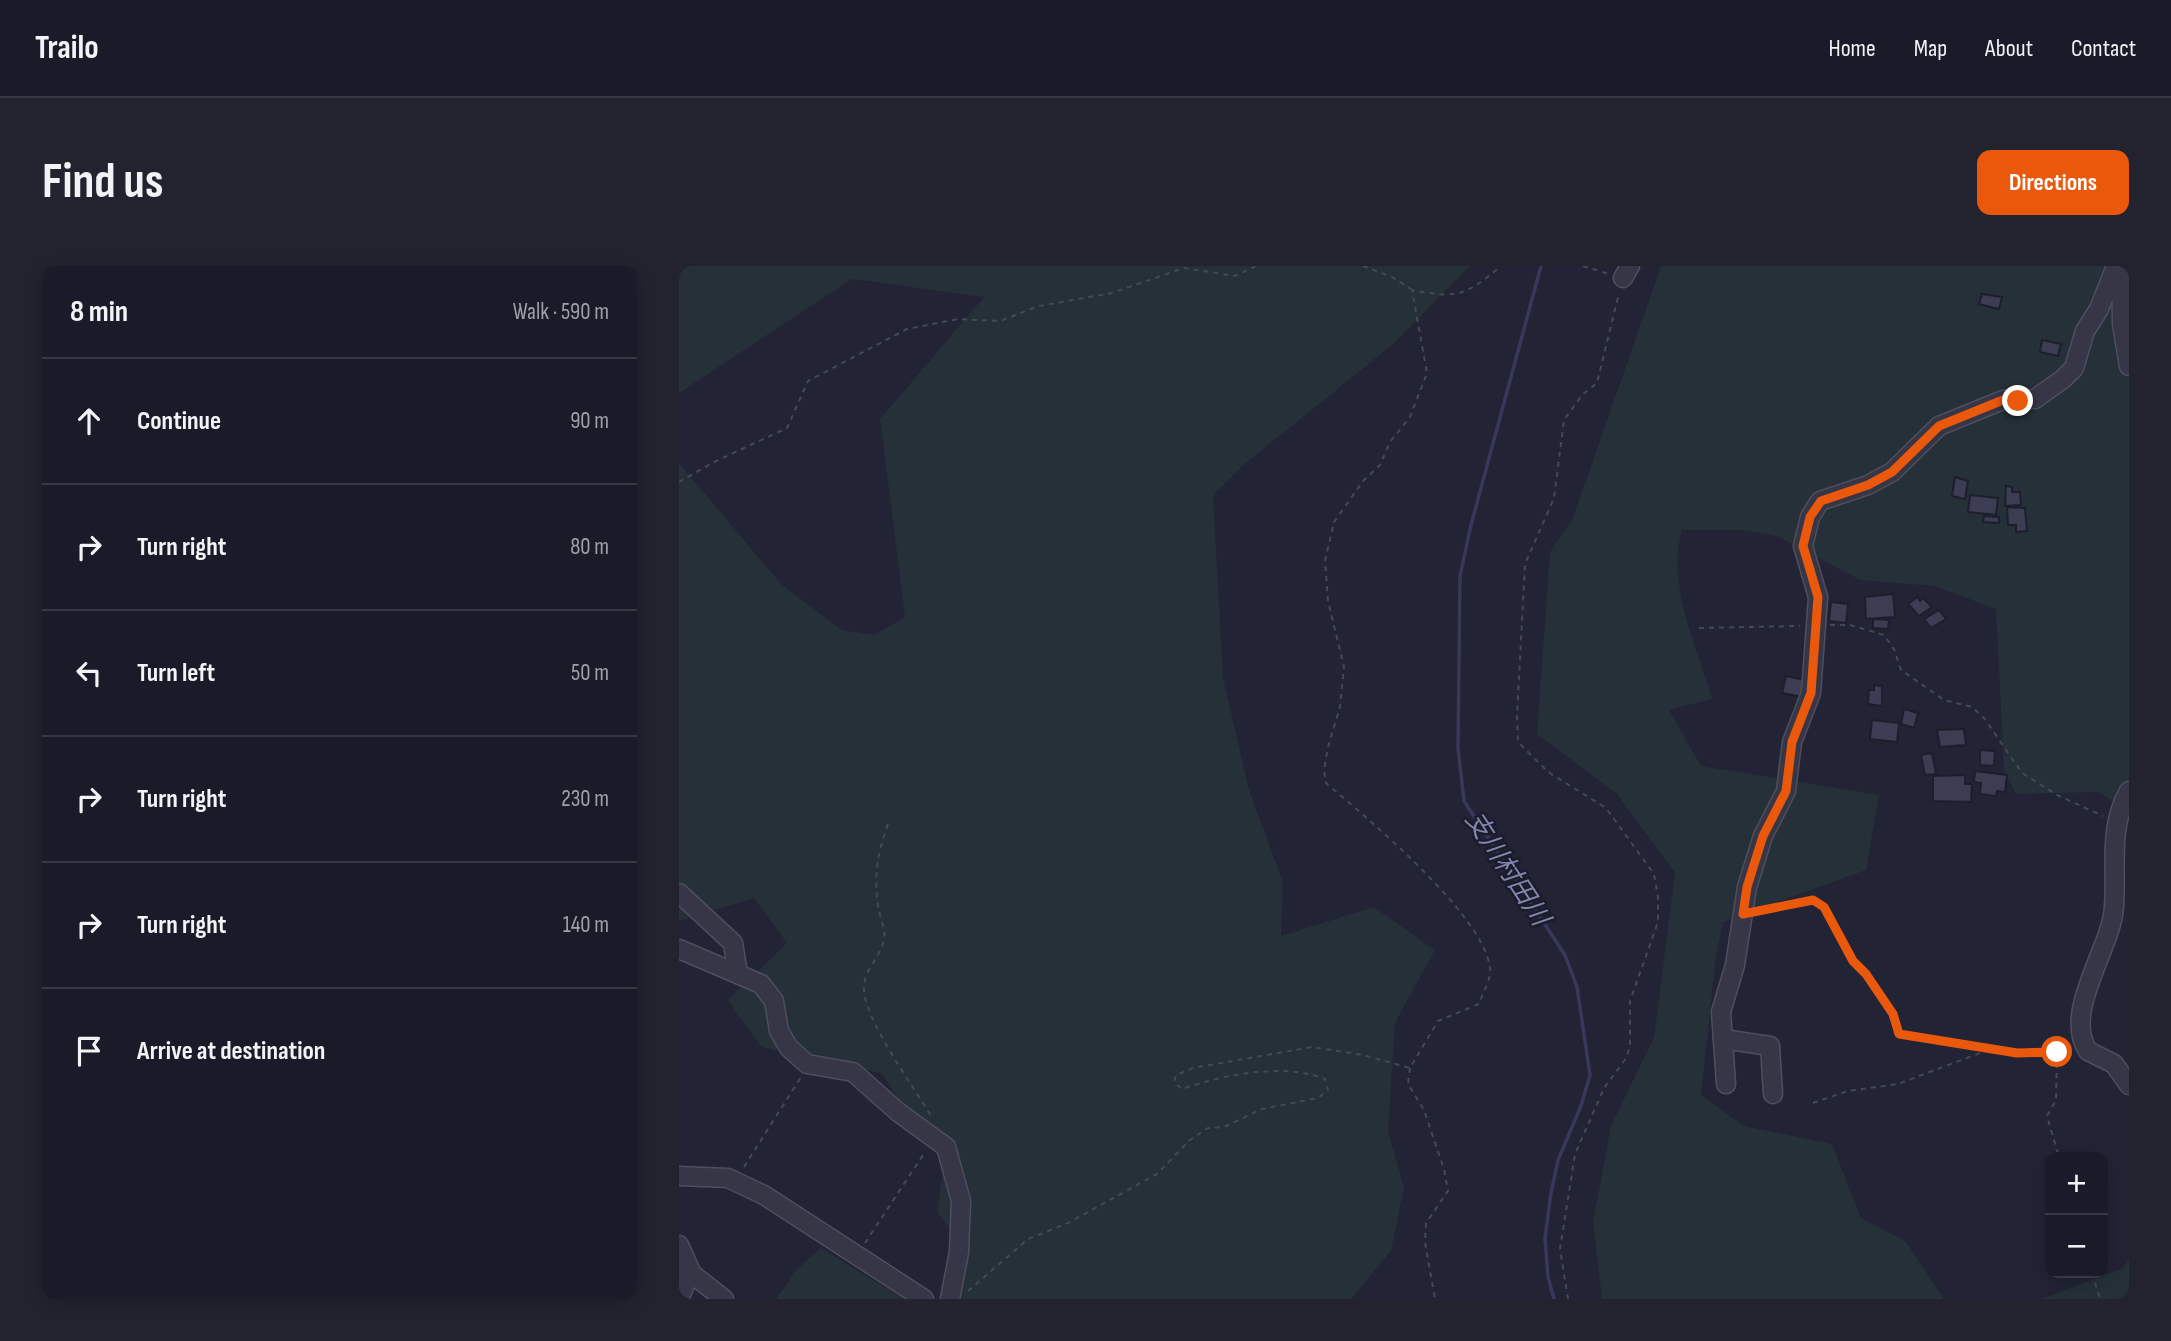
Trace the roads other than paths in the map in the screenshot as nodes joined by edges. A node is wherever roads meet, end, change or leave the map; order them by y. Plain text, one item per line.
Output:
1 (2116, 266) edge
2 (2121, 266) edge
3 (2125, 291) edge
4 (2129, 366) edge
5 (2129, 791) edge
6 (2114, 890) junction
7 (679, 893) edge
8 (2129, 913) edge
9 (679, 949) edge
10 (738, 974) junction
11 (1723, 1039) junction
12 (1726, 1084) dead end
13 (2129, 1085) edge
14 (1773, 1094) dead end
15 (679, 1175) edge
16 (679, 1245) edge
17 (679, 1267) edge
18 (679, 1299) edge
19 (724, 1299) edge
20 (924, 1299) edge
21 (950, 1299) edge

1 - 11 street
2 - 3 street
3 - 4 street
5 - 6 street
6 - 8 street
6 - 13 street
7 - 10 street
9 - 10 street
10 - 21 street
11 - 12 street
11 - 14 street
15 - 20 street
16 - 19 street
17 - 18 street

